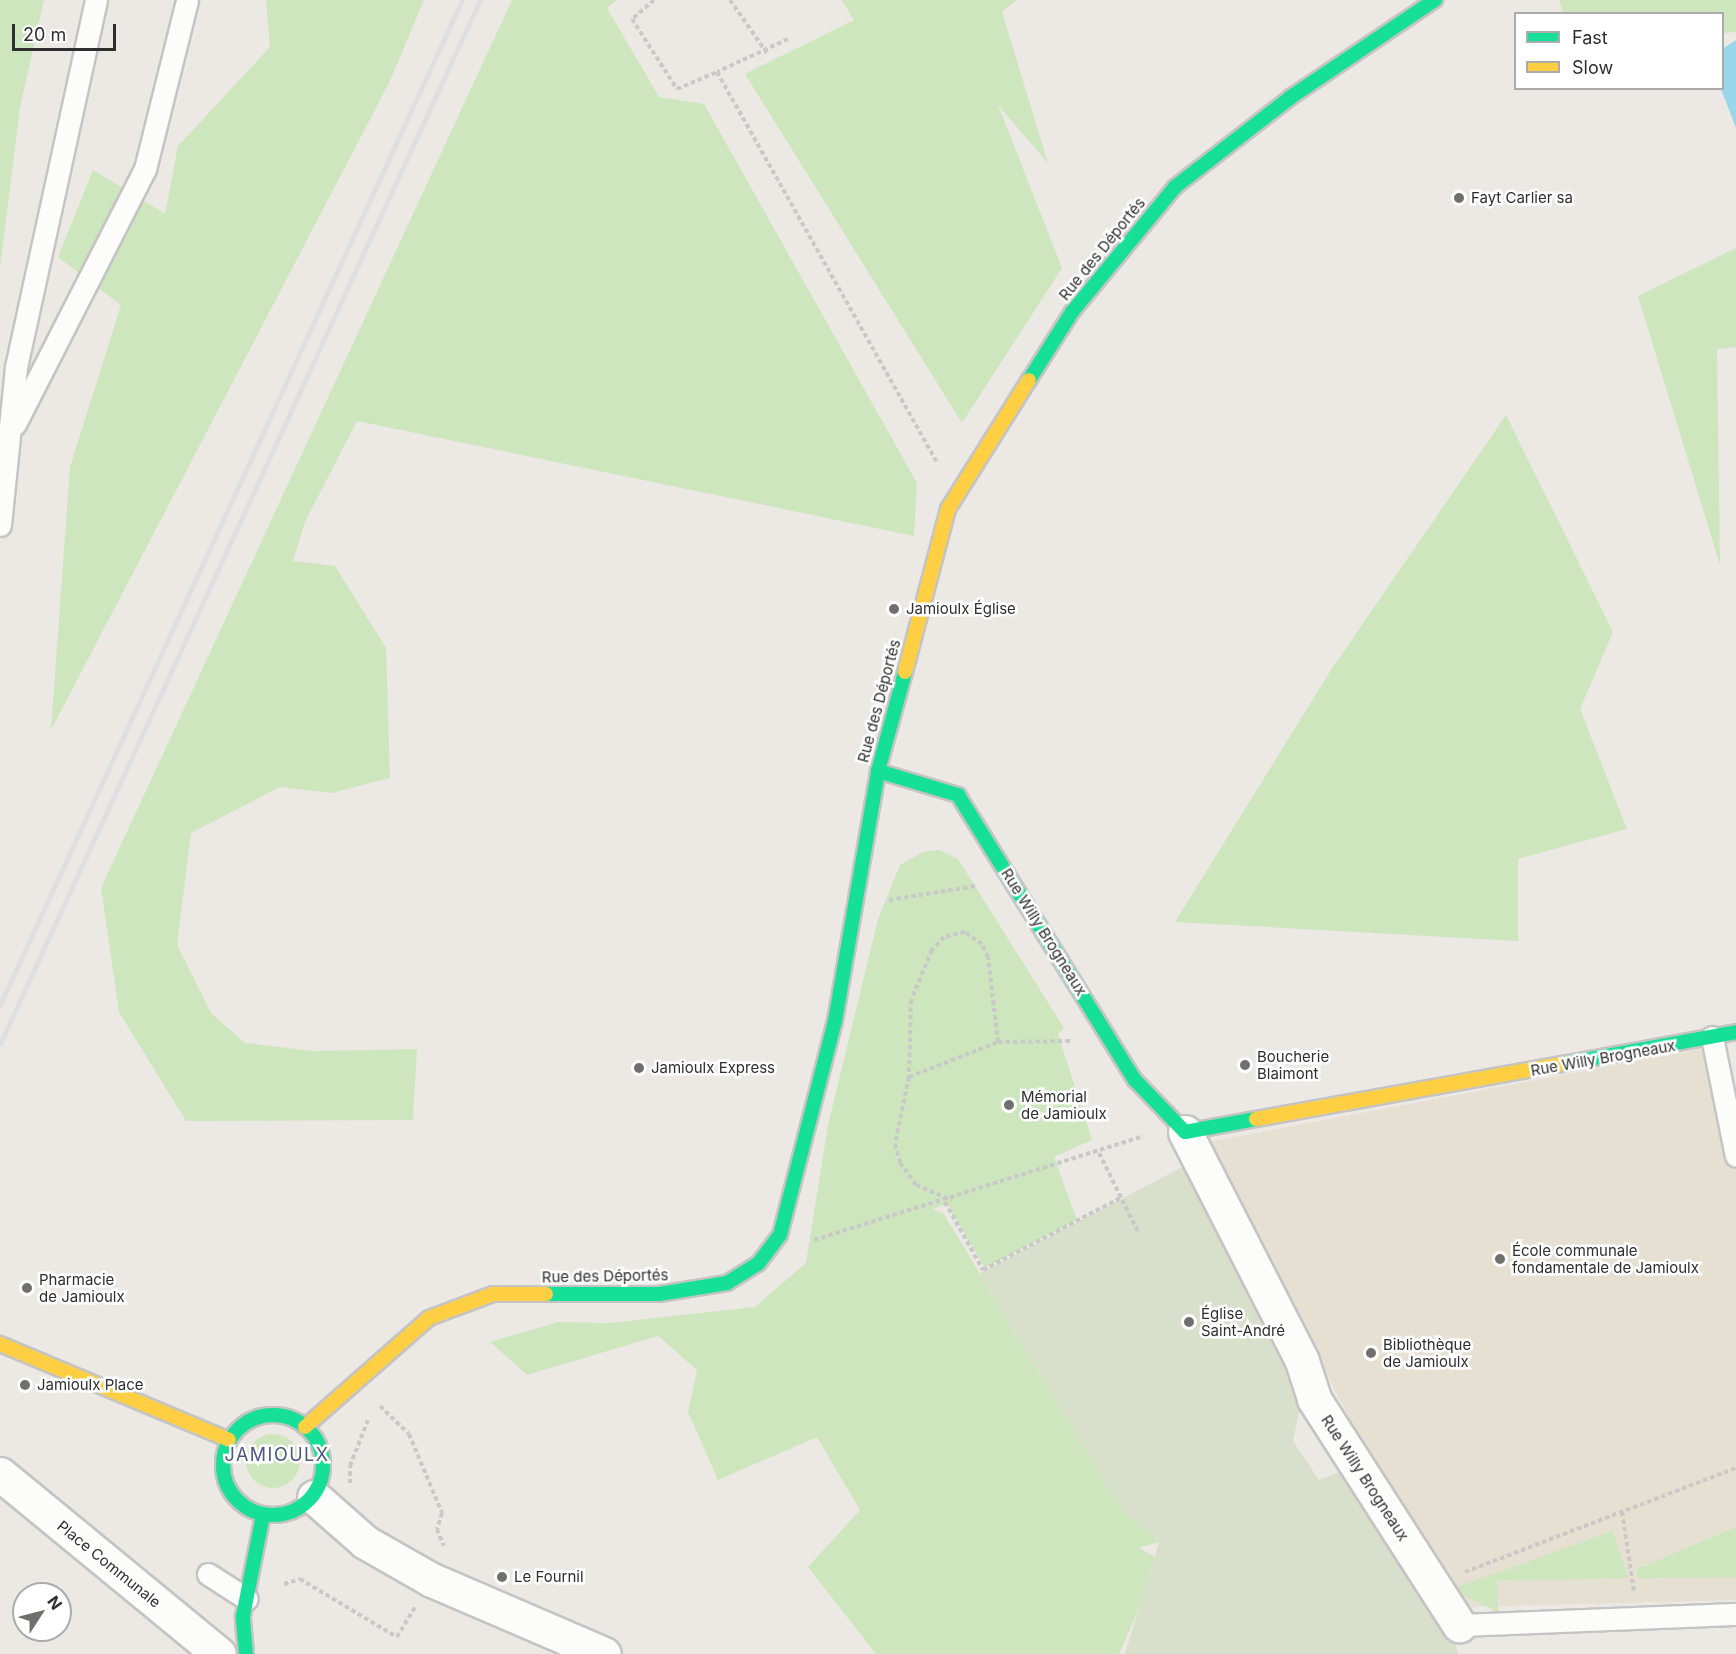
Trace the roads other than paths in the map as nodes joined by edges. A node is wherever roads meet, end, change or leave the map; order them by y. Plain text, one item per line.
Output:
1 (96, 0) edge
2 (187, 0) edge
3 (1435, 0) edge
4 (9, 435) junction
5 (0, 525) edge
6 (878, 771) junction
7 (1736, 1032) edge
8 (1712, 1037) junction
9 (1180, 1128) junction
10 (1736, 1156) edge
11 (0, 1344) edge
12 (305, 1427) junction
13 (229, 1440) junction
14 (0, 1474) edge
15 (314, 1497) junction
16 (263, 1515) junction
17 (208, 1574) dead end
18 (245, 1607) junction
19 (1736, 1614) edge
20 (1459, 1625) joint
21 (219, 1654) edge
22 (246, 1654) edge
23 (604, 1654) edge

1 - 4 lane
2 - 4 lane
3 - 6 street, Rue des Déportés
4 - 5 lane
6 - 9 street, Rue Willy Brogneaux
6 - 12 street, Rue des Déportés
7 - 8 street, Rue Willy Brogneaux
8 - 9 street, Rue Willy Brogneaux
8 - 10 lane
9 - 20 street, Rue Willy Brogneaux
11 - 13 street
12 - 13 street
12 - 15 street
13 - 16 street
14 - 21 street, Place Communale
15 - 16 street
15 - 23 street
16 - 18 street
17 - 18 lane
18 - 22 street
19 - 20 lane

